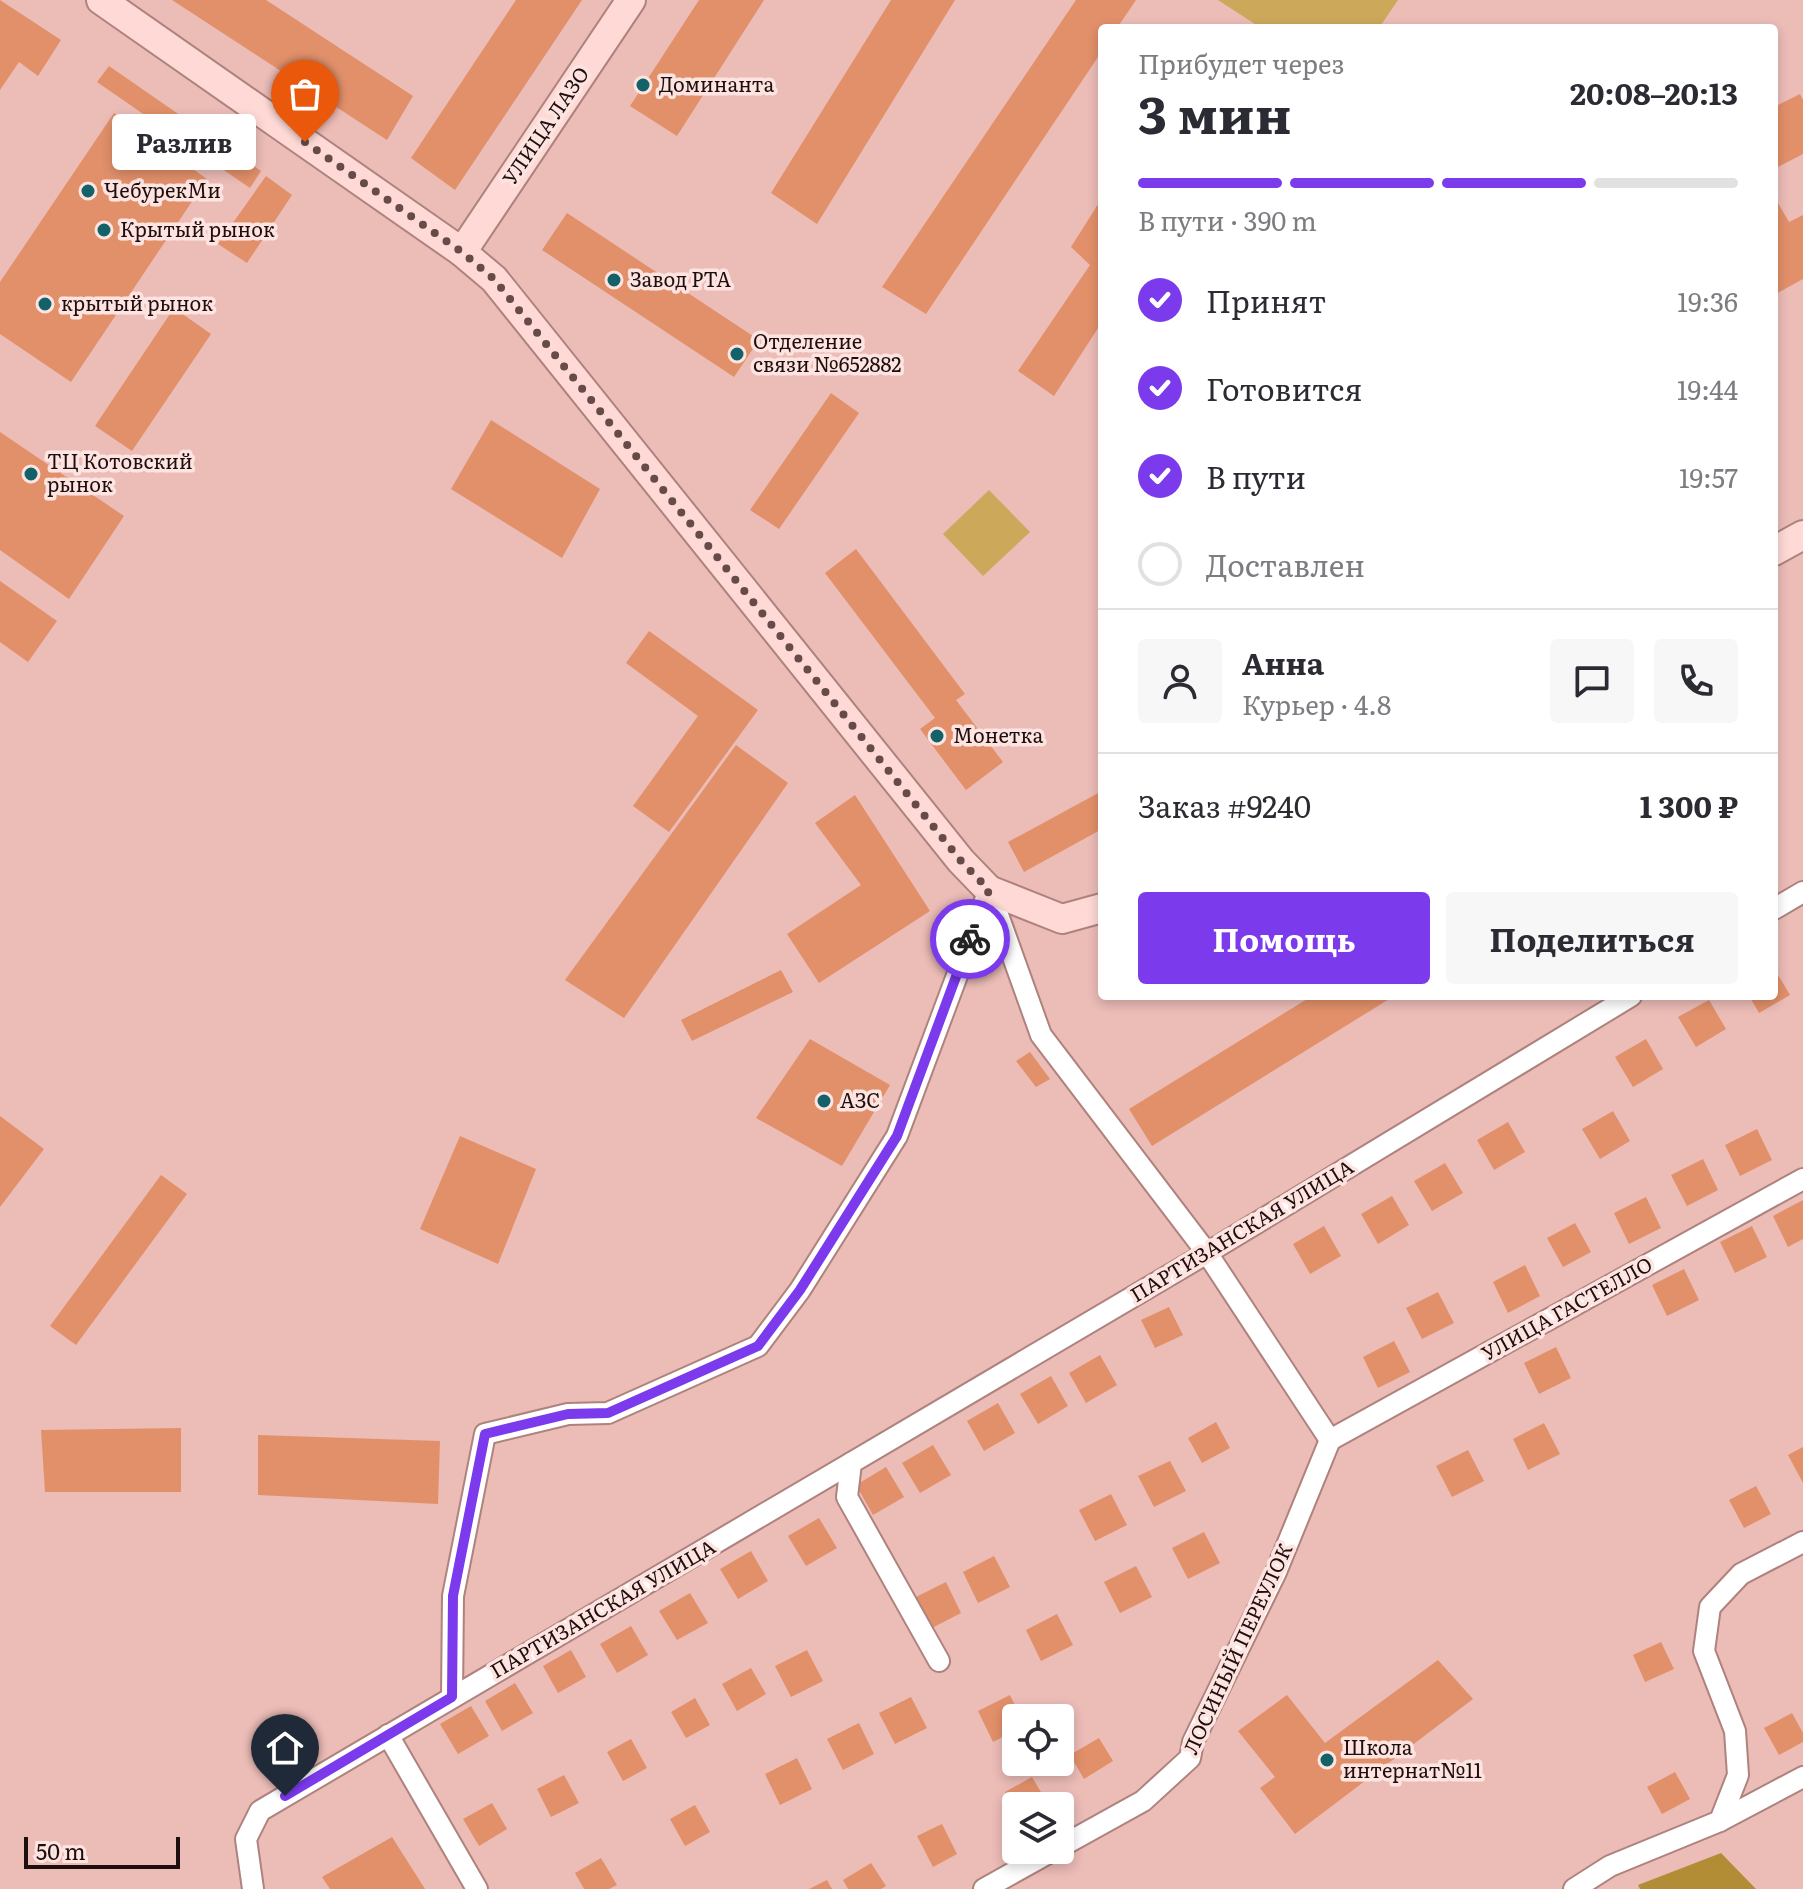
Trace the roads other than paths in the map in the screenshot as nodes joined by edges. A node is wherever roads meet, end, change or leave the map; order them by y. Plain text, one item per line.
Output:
1 (101, 0) edge
2 (631, 0) edge
3 (462, 252) junction
4 (1803, 535) edge
5 (1778, 549) edge
6 (989, 890) junction
7 (1803, 892) edge
8 (1778, 907) edge
9 (1098, 909) edge
10 (1624, 1000) edge
11 (1803, 1179) edge
12 (1207, 1253) junction
13 (1330, 1440) junction
14 (851, 1463) junction
15 (1803, 1542) edge
16 (939, 1661) dead end
17 (452, 1697) junction
18 (388, 1735) junction
19 (1803, 1777) edge
20 (1720, 1821) junction
21 (1074, 1839) edge
22 (1029, 1864) edge
23 (253, 1889) edge
24 (477, 1889) edge
25 (984, 1889) edge
26 (1574, 1889) edge

1 - 3 main road
2 - 3 main road, УЛИЦА ЛАЗО
3 - 6 main road
4 - 5 main road
6 - 9 main road
6 - 12 street
6 - 17 street
7 - 8 street
10 - 12 street, ПАРТИЗАНСКАЯ УЛИЦА
11 - 13 street, УЛИЦА ГАСТЕЛЛО
12 - 13 street
12 - 14 street, ПАРТИЗАНСКАЯ УЛИЦА
13 - 21 street, ЛОСИНЫЙ ПЕРЕУЛОК
14 - 16 street
14 - 17 street, ПАРТИЗАНСКАЯ УЛИЦА
15 - 20 street
17 - 18 street, ПАРТИЗАНСКАЯ УЛИЦА
18 - 23 street, ПАРТИЗАНСКАЯ УЛИЦА
18 - 24 street
19 - 20 street
20 - 26 street
22 - 25 street

